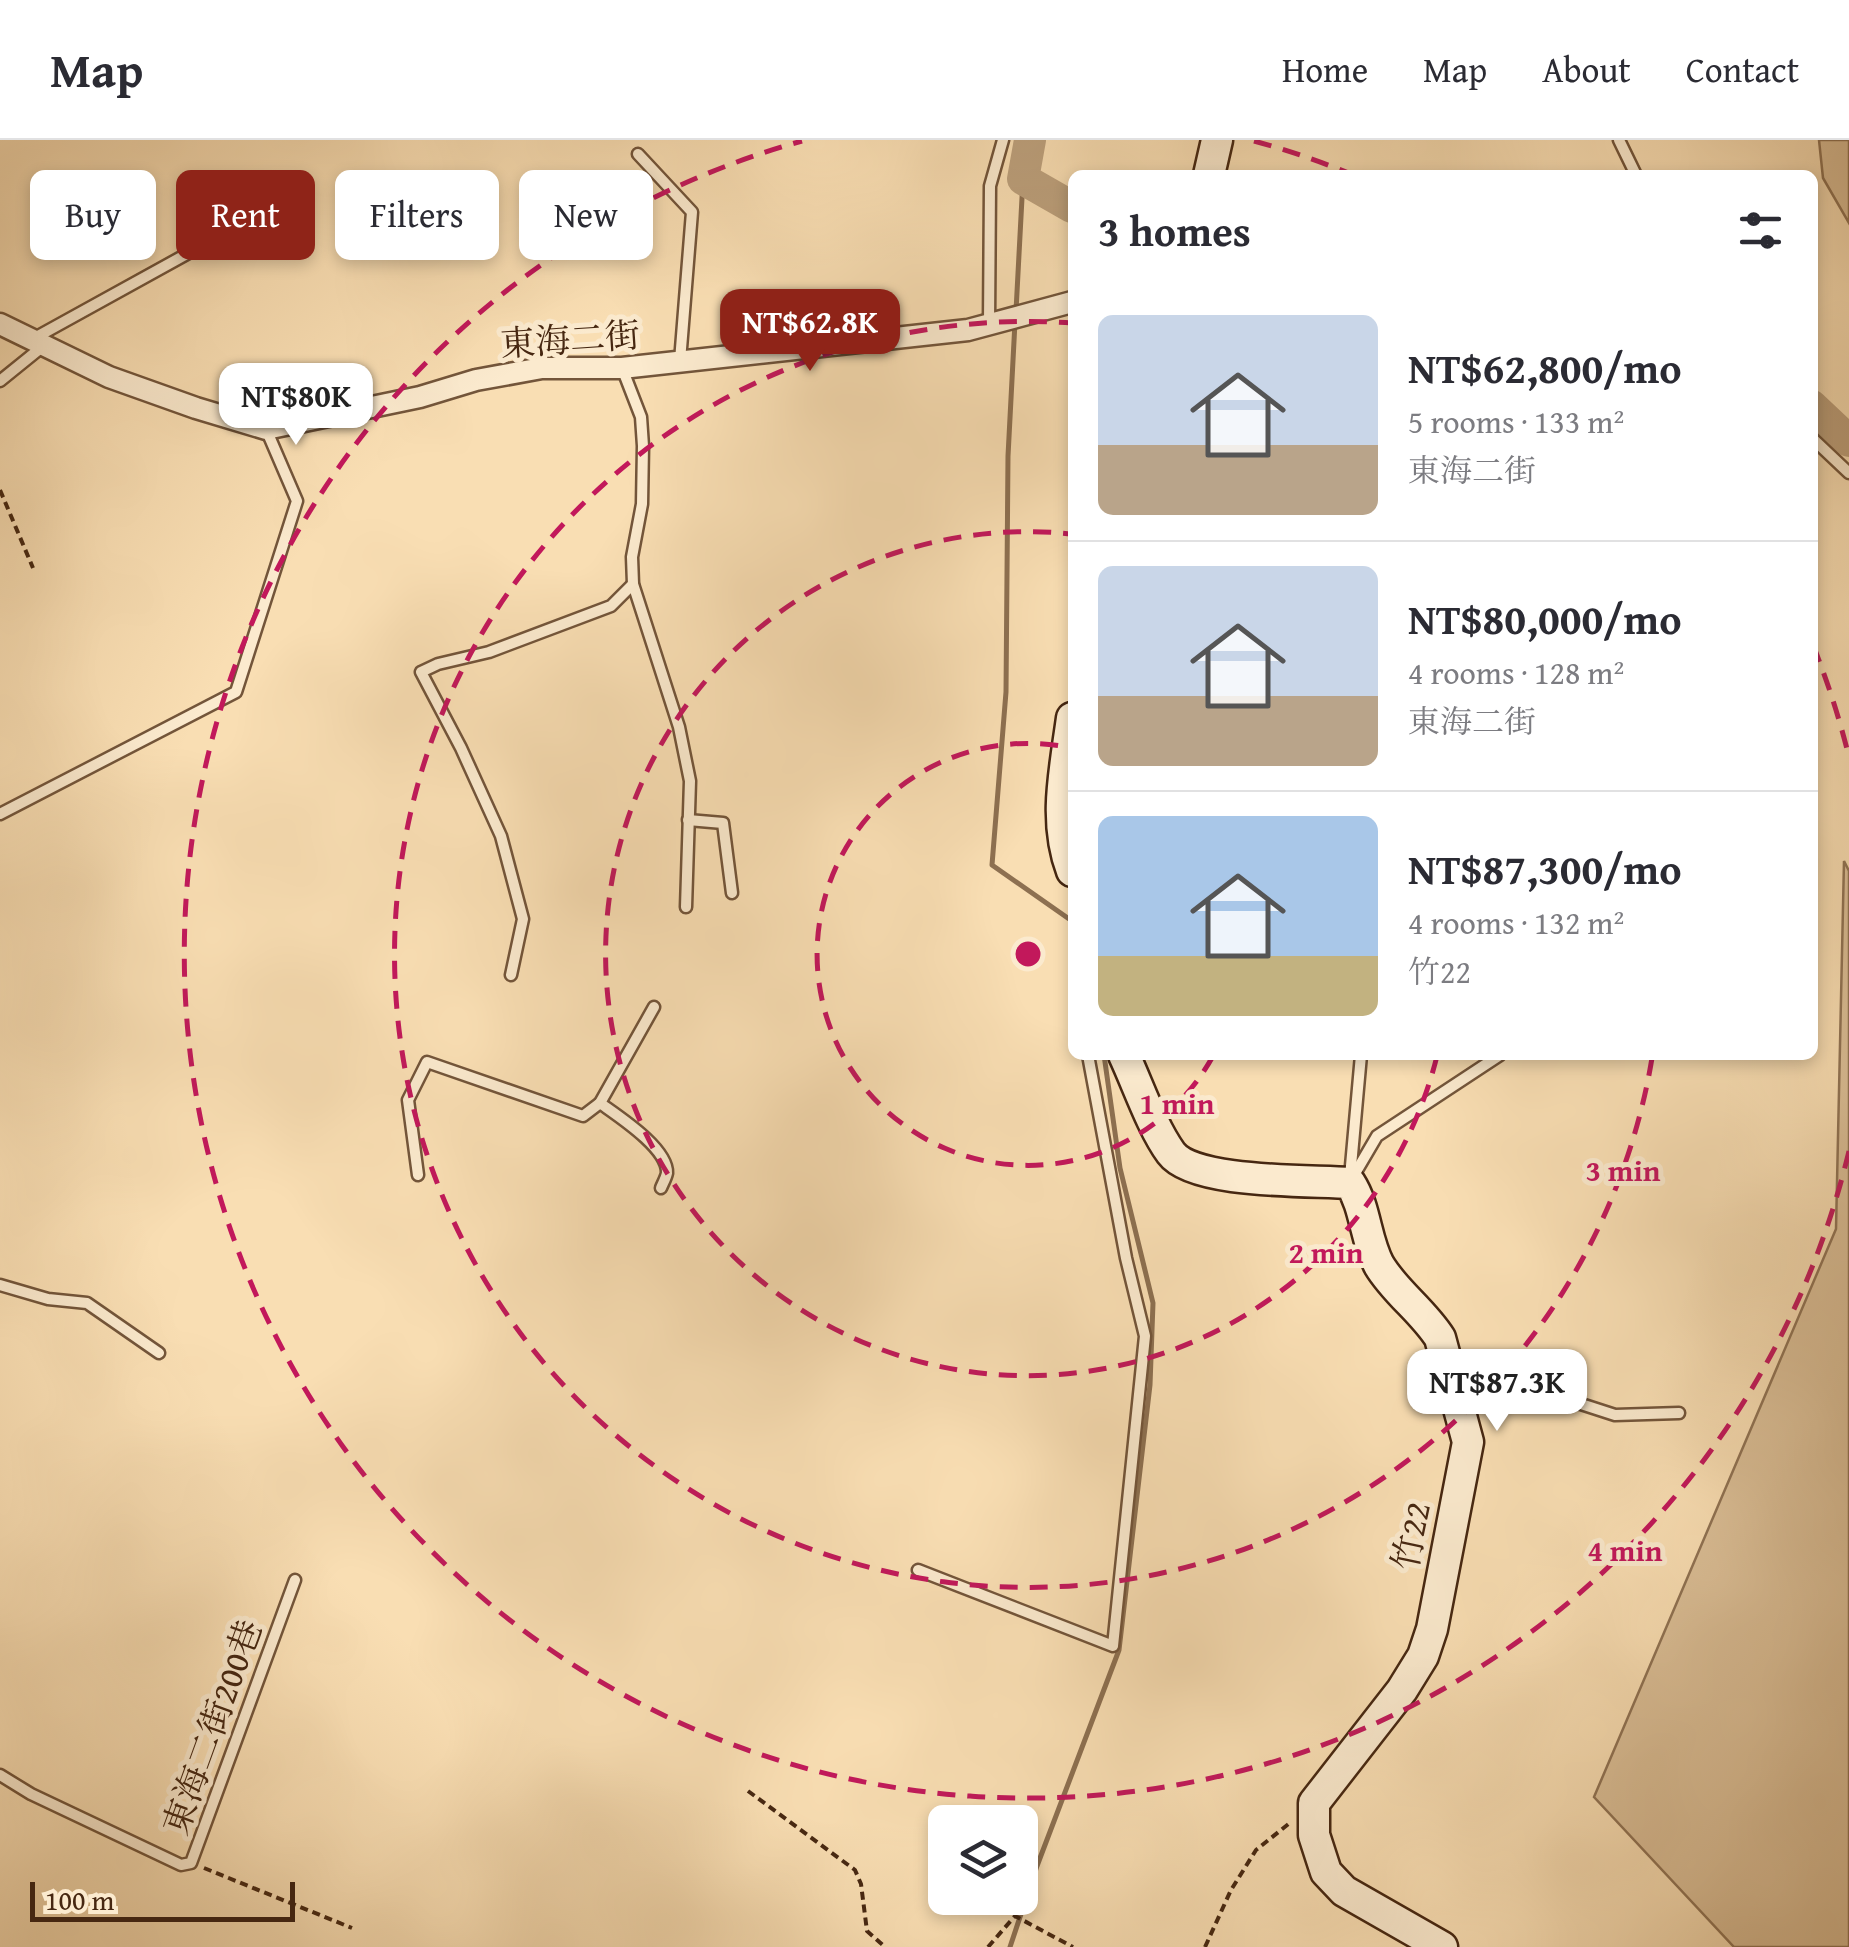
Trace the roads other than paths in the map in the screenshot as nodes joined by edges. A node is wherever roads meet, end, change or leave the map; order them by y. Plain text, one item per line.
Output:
1 (1003, 140) edge
2 (1217, 140) edge
3 (1619, 140) edge
4 (638, 154) dead end
5 (1210, 170) edge
6 (1634, 170) edge
7 (179, 260) edge
8 (1068, 303) edge
9 (0, 324) edge
10 (989, 325) junction
11 (36, 344) junction
12 (680, 362) junction
13 (622, 368) junction
14 (0, 381) edge
15 (266, 428) junction
16 (1818, 444) edge
17 (1849, 473) edge
18 (633, 584) junction
19 (1068, 748) edge
20 (0, 814) edge
21 (688, 820) junction
22 (1068, 860) edge
23 (732, 893) dead end
24 (686, 907) dead end
25 (512, 975) dead end
26 (654, 1007) dead end
27 (1089, 1060) edge
28 (1126, 1060) edge
29 (1361, 1060) edge
30 (1492, 1060) edge
31 (600, 1104) junction
32 (418, 1175) dead end
33 (1350, 1183) junction
34 (661, 1188) dead end
35 (0, 1285) edge
36 (159, 1352) dead end
37 (1454, 1387) junction
38 (1679, 1413) dead end
39 (918, 1570) dead end
40 (295, 1580) dead end
41 (0, 1775) edge
42 (1442, 1947) edge

1 - 10 lane
2 - 5 street
3 - 6 lane
4 - 12 lane
7 - 11 lane
8 - 10 street, 東海二街
9 - 11 street, 東海二街
10 - 12 street, 東海二街
11 - 14 lane
11 - 15 street, 東海二街
12 - 13 street, 東海二街
13 - 15 street, 東海二街
13 - 18 lane
15 - 20 lane
16 - 17 lane
18 - 21 lane
18 - 25 lane
19 - 22 street
21 - 23 lane
21 - 24 lane
26 - 31 lane
27 - 39 lane
28 - 33 street
29 - 33 lane
30 - 33 lane
31 - 32 lane
31 - 34 lane
33 - 37 street, 竹22 / 竹22
35 - 36 lane
37 - 38 lane
37 - 42 street, 竹22 / 竹22
40 - 41 lane, 東海二街200巷

